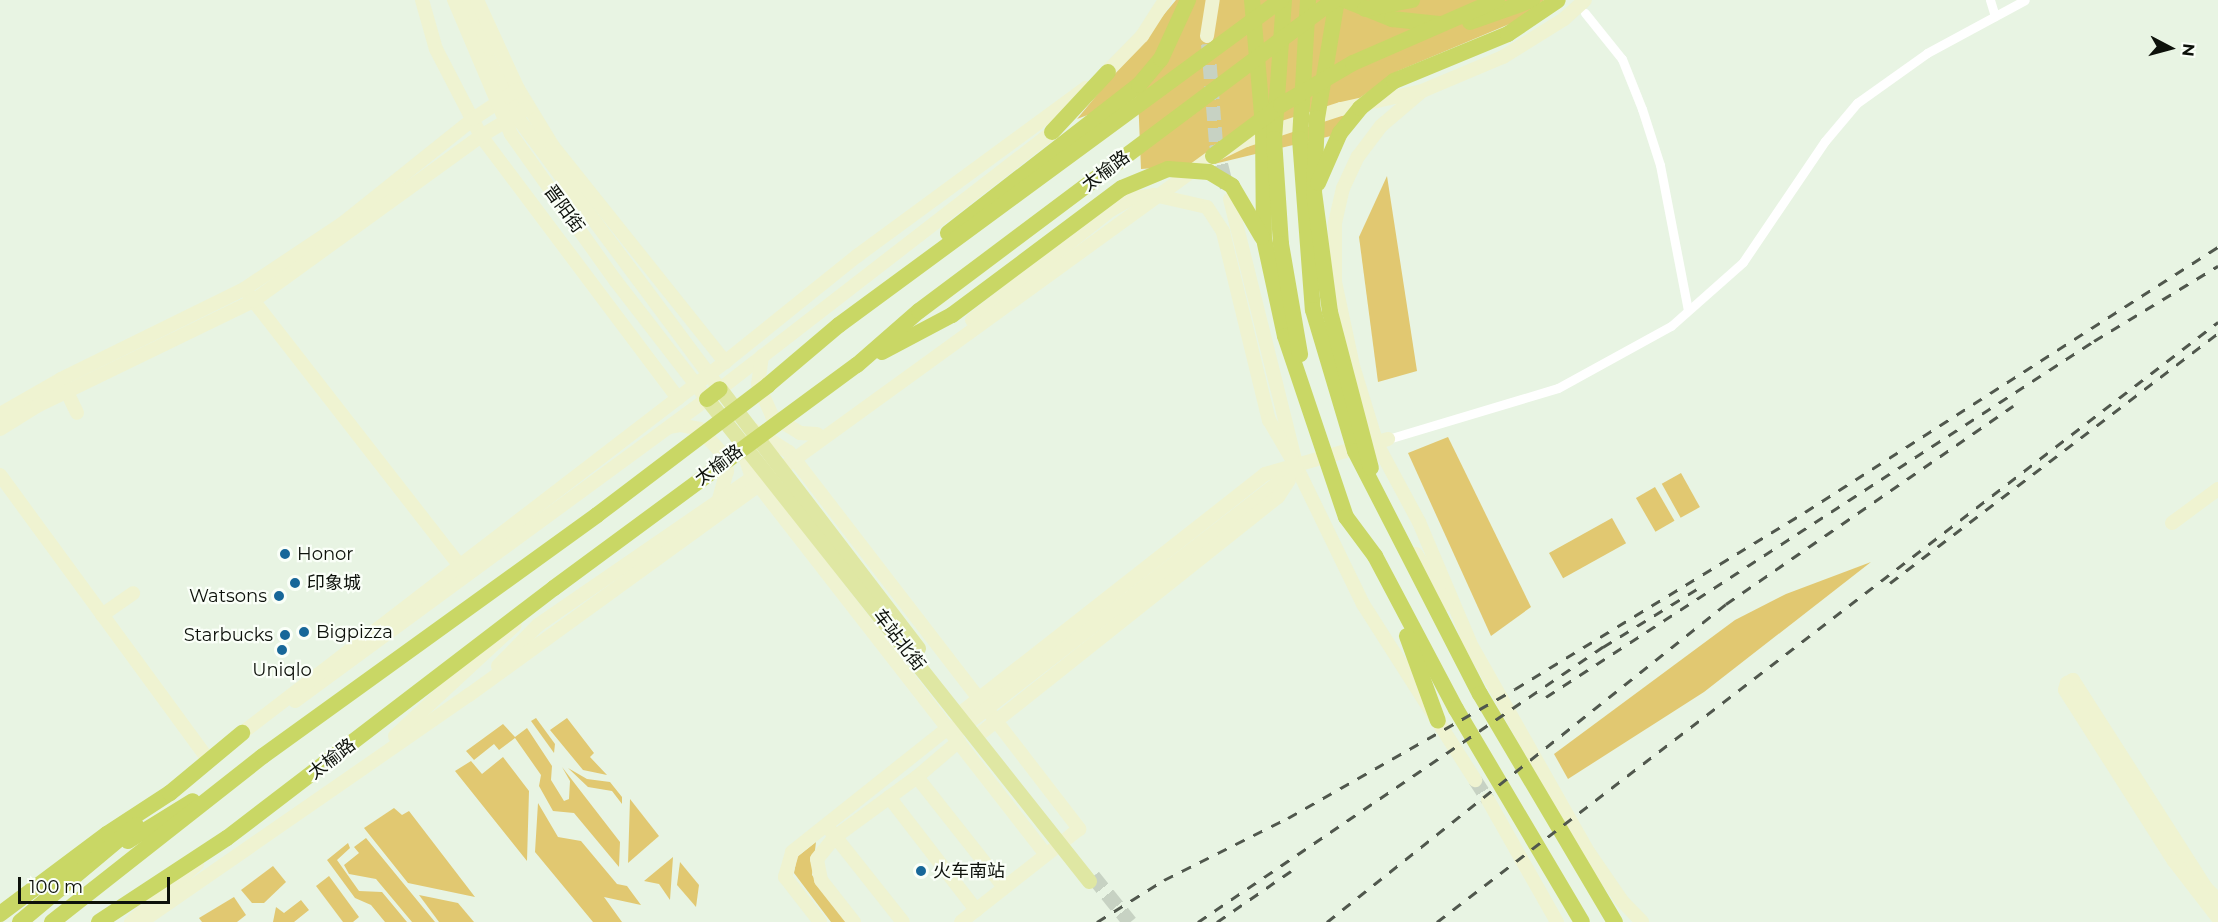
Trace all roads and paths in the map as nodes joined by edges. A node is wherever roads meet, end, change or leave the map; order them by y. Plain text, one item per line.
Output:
1 (422, 0) edge
2 (454, 0) edge
3 (467, 0) edge
4 (477, 0) edge
5 (1165, 0) edge
6 (1188, 0) edge
7 (1213, 0) edge
8 (1252, 0) edge
9 (1282, 0) edge
10 (1308, 0) edge
11 (1336, 0) edge
12 (1345, 0) edge
13 (1412, 0) edge
14 (1497, 0) edge
15 (1532, 0) edge
16 (1558, 0) edge
17 (1990, 0) edge
18 (2025, 0) edge
19 (1581, 4) edge
20 (1995, 16) junction
21 (1293, 32) junction
22 (1207, 36) tunnel mouth
23 (1108, 72) junction
24 (518, 89) junction
25 (1422, 91) junction
26 (528, 108) junction
27 (472, 119) junction
28 (1052, 132) joint
29 (481, 136) junction
30 (1213, 156) junction
31 (1314, 192) junction
32 (1154, 195) junction
33 (1230, 199) tunnel mouth
34 (1264, 239) junction
35 (244, 289) junction
36 (253, 301) junction
37 (1688, 310) junction
38 (839, 325) junction
39 (762, 356) junction
40 (725, 362) junction
41 (857, 365) junction
42 (64, 385) junction
43 (713, 394) junction
44 (678, 398) junction
45 (77, 413) dead end
46 (0, 414) edge
47 (670, 427) junction
48 (0, 429) edge
49 (743, 432) junction
50 (817, 434) junction
51 (1383, 441) junction
52 (789, 452) junction
53 (1297, 468) junction
54 (764, 469) junction
55 (0, 475) edge
56 (2218, 489) edge
57 (1378, 492) junction
58 (718, 501) junction
59 (2172, 523) dead end
60 (1375, 556) junction
61 (460, 566) junction
62 (554, 588) junction
63 (133, 593) dead end
64 (102, 615) junction
65 (1470, 642) junction
66 (470, 695) junction
67 (986, 708) junction
68 (1438, 721) junction
69 (955, 729) junction
70 (242, 733) junction
71 (979, 734) junction
72 (263, 756) junction
73 (209, 761) junction
74 (350, 775) junction
75 (916, 777) junction
76 (1475, 780) tunnel mouth
77 (170, 794) junction
78 (889, 796) junction
79 (1488, 800) tunnel mouth
80 (826, 824) junction
81 (835, 837) junction
82 (227, 838) junction
83 (102, 857) junction
84 (1042, 857) junction
85 (1091, 879) tunnel mouth
86 (1005, 887) junction
87 (2218, 900) edge
88 (976, 910) junction
89 (0, 914) edge
90 (2218, 918) edge
91 (20, 922) edge
92 (52, 922) edge
93 (99, 922) edge
94 (131, 922) edge
95 (141, 922) edge
96 (820, 922) edge
97 (854, 922) edge
98 (903, 922) edge
99 (961, 922) edge
100 (1557, 922) edge
101 (1582, 922) edge
102 (1615, 922) edge
103 (1642, 922) edge

1 - 27 main road
2 - 43 main road, 晋阳街
3 - 43 main road, 晋阳街
4 - 24 main road
5 - 23 main road
6 - 38 highway
7 - 22 main road
8 - 34 highway
9 - 38 highway, 太榆路
9 - 60 highway
10 - 57 highway
11 - 21 highway, 太榆路
11 - 31 highway
12 - 15 highway
13 - 21 highway
14 - 30 highway
16 - 31 highway
17 - 20 street
18 - 20 street
19 - 25 main road
19 - 37 street
20 - 37 street
21 - 41 highway, 太榆路
23 - 28 highway
23 - 40 main road
24 - 26 main road
24 - 27 main road
25 - 30 main road
25 - 51 main road
26 - 29 main road
26 - 40 main road
27 - 29 main road
27 - 35 main road
28 - 39 main road
29 - 36 main road
29 - 44 main road
30 - 32 main road
31 - 57 highway
32 - 50 main road
32 - 53 main road
32 - 66 main road
33 - 53 main road
34 - 41 highway
34 - 60 highway
35 - 36 main road
35 - 42 main road
36 - 42 main road
36 - 61 main road
37 - 51 street
38 - 72 highway, 太榆路
39 - 43 main road
39 - 50 main road
40 - 44 main road
41 - 62 highway, 太榆路
42 - 45 main road
42 - 46 main road
42 - 48 main road
43 - 47 main road
43 - 49 main road
44 - 61 main road
47 - 58 main road
47 - 70 main road
49 - 52 main road
49 - 54 main road
49 - 54 main road
50 - 52 main road
51 - 53 main road
51 - 65 main road
52 - 54 main road
52 - 67 main road
53 - 67 main road
53 - 68 main road
53 - 69 main road
53 - 71 main road
54 - 58 main road
54 - 69 main road
54 - 69 main road
55 - 64 main road
56 - 59 main road
57 - 65 main road
57 - 102 highway
58 - 66 main road
60 - 68 highway
60 - 101 highway
61 - 70 main road
62 - 74 main road
62 - 82 highway, 太榆路
63 - 64 main road
64 - 73 main road
65 - 103 main road
66 - 74 main road
67 - 69 main road
67 - 84 main road
68 - 76 main road
69 - 71 main road
69 - 75 main road
69 - 80 main road
69 - 84 main road
70 - 73 highway
71 - 85 main road
72 - 83 highway
72 - 92 highway, 太榆路
73 - 77 highway
74 - 95 main road
75 - 78 main road
75 - 86 main road
77 - 83 highway
77 - 89 highway
78 - 81 main road
78 - 88 main road
79 - 100 main road
80 - 81 main road
80 - 96 main road
81 - 97 main road
81 - 98 main road
82 - 93 highway, 太榆路
82 - 94 main road
83 - 91 highway
84 - 86 main road
86 - 88 main road
87 - 90 main road
88 - 99 main road

